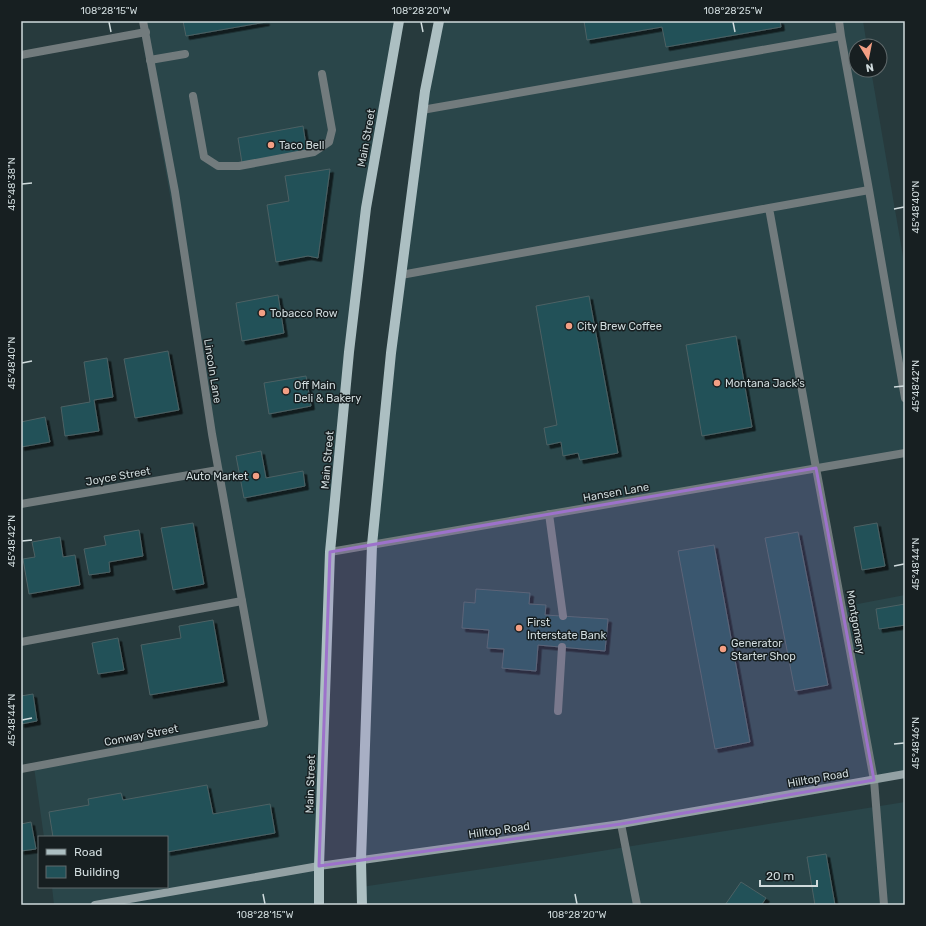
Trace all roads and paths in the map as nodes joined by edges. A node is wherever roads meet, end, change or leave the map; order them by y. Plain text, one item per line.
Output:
1 (144, 21) edge
2 (399, 21) edge
3 (439, 21) edge
4 (839, 21) edge
5 (146, 32) junction
6 (842, 36) junction
7 (185, 54) dead end
8 (21, 55) edge
9 (150, 60) junction
10 (322, 74) dead end
11 (193, 96) dead end
12 (422, 110) junction
13 (869, 190) junction
14 (769, 208) junction
15 (401, 275) junction
16 (905, 398) edge
17 (905, 453) edge
18 (816, 468) junction
19 (218, 470) junction
20 (21, 504) edge
21 (549, 514) junction
22 (372, 545) junction
23 (330, 552) junction
24 (242, 602) junction
25 (563, 616) dead end
26 (21, 642) edge
27 (562, 647) dead end
28 (558, 711) dead end
29 (264, 723) joint
30 (21, 769) edge
31 (905, 774) edge
32 (874, 780) junction
33 (621, 824) junction
34 (361, 860) junction
35 (319, 866) junction
36 (95, 905) edge
37 (319, 905) edge
38 (362, 905) edge
39 (637, 905) edge
40 (884, 905) edge

1 - 5 street, Lincoln Lane
2 - 23 main road, Main Street
3 - 12 main road
4 - 6 street
5 - 8 street
5 - 9 street, Lincoln Lane
6 - 12 street
6 - 13 street
7 - 9 street
9 - 19 street, Lincoln Lane
10 - 11 street
12 - 15 main road
13 - 14 street
13 - 16 street
14 - 15 street
14 - 18 street, Montgomery
15 - 22 main road
17 - 18 street, Hansen Lane
18 - 21 street, Hansen Lane
18 - 32 street, Montgomery
19 - 20 street, Joyce Street
19 - 24 street, Lincoln Lane
21 - 22 street, Hansen Lane
21 - 25 street
22 - 23 street, Hansen Lane
22 - 34 main road
23 - 35 main road, Main Street
24 - 26 street
24 - 29 street, Lincoln Lane
27 - 28 street
29 - 30 street, Conway Street
31 - 32 main road, Hilltop Road
32 - 33 main road, Hilltop Road
32 - 40 street, Montgomery
33 - 34 main road, Hilltop Road
33 - 39 street
34 - 35 main road, Hilltop Road
34 - 38 main road
35 - 36 main road, Hilltop Road
35 - 37 main road, Main Street

